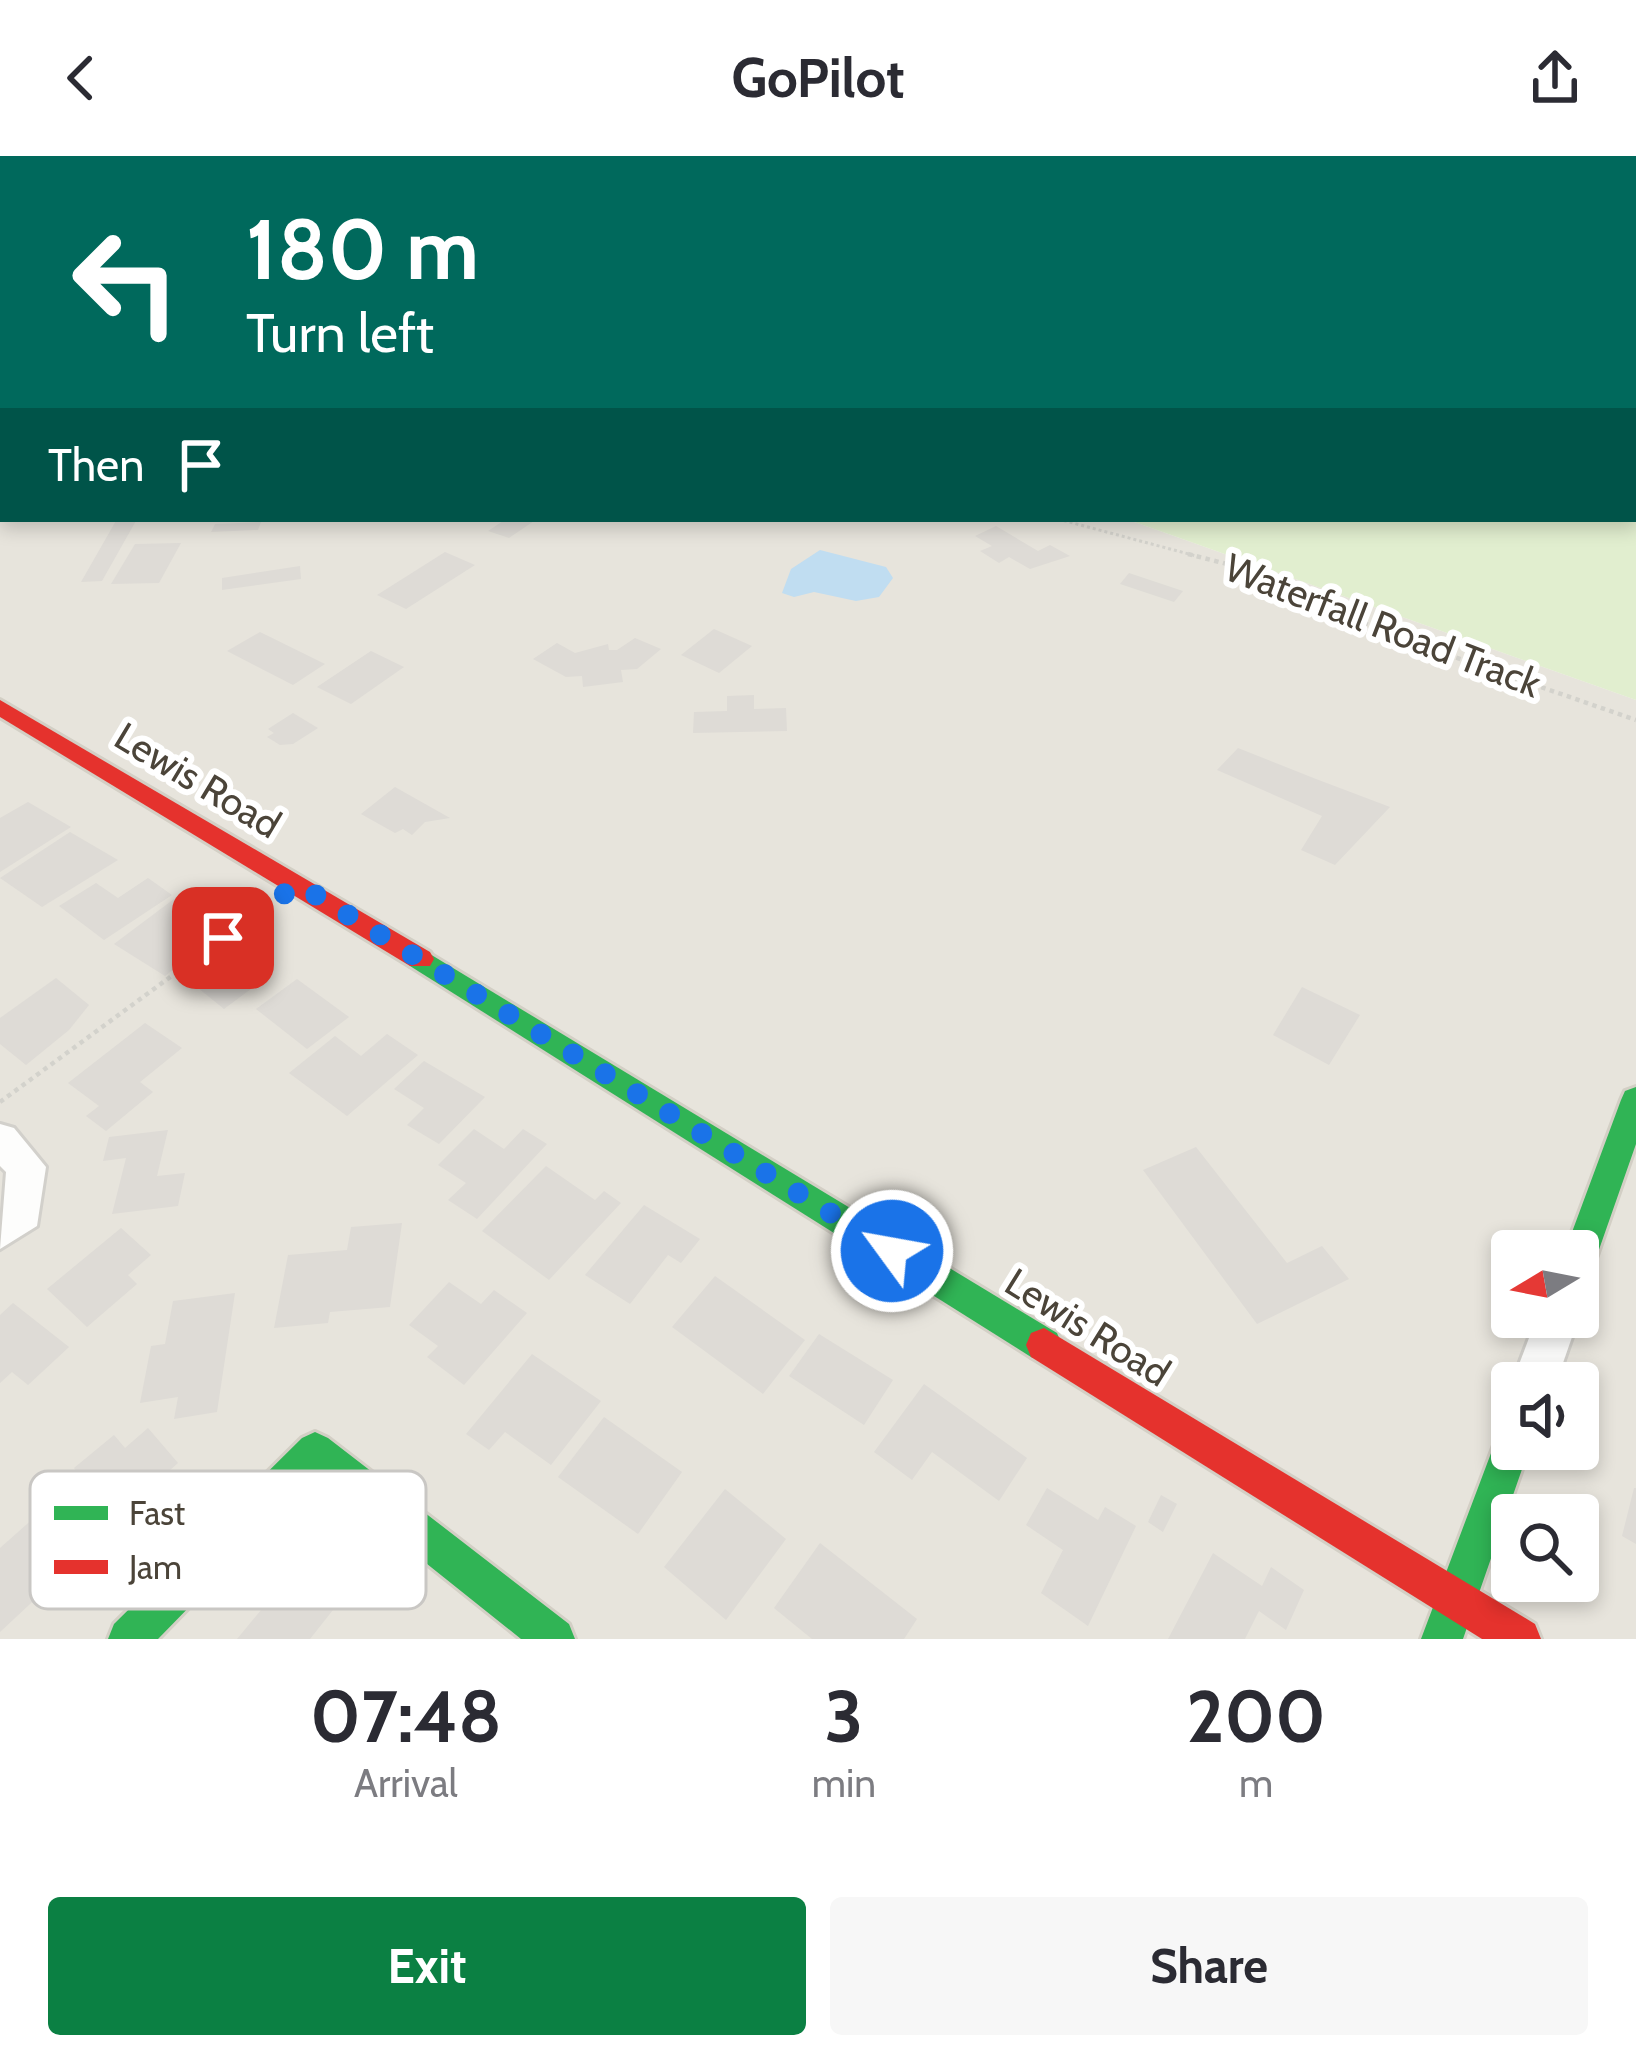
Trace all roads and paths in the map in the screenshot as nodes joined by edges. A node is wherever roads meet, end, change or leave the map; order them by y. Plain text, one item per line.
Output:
1 (1069, 522) edge
2 (0, 707) edge
3 (1636, 720) edge
4 (298, 884) junction
5 (1636, 1100) edge
6 (0, 1102) edge
7 (0, 1140) edge
8 (1589, 1230) edge
9 (0, 1231) edge
10 (1503, 1470) edge
11 (294, 1471) edge
12 (340, 1471) edge
13 (426, 1539) edge
14 (1456, 1600) junction
15 (159, 1609) edge
16 (129, 1639) edge
17 (554, 1639) edge
18 (1442, 1639) edge
19 (1520, 1639) edge

1 - 3 path, Waterfall Road Track
2 - 4 street, Lewis Road
4 - 6 path
4 - 14 street, Lewis Road
5 - 8 street
7 - 9 street
10 - 14 street
11 - 12 street
13 - 17 street
14 - 18 street
14 - 19 street, Lewis Road
15 - 16 street

